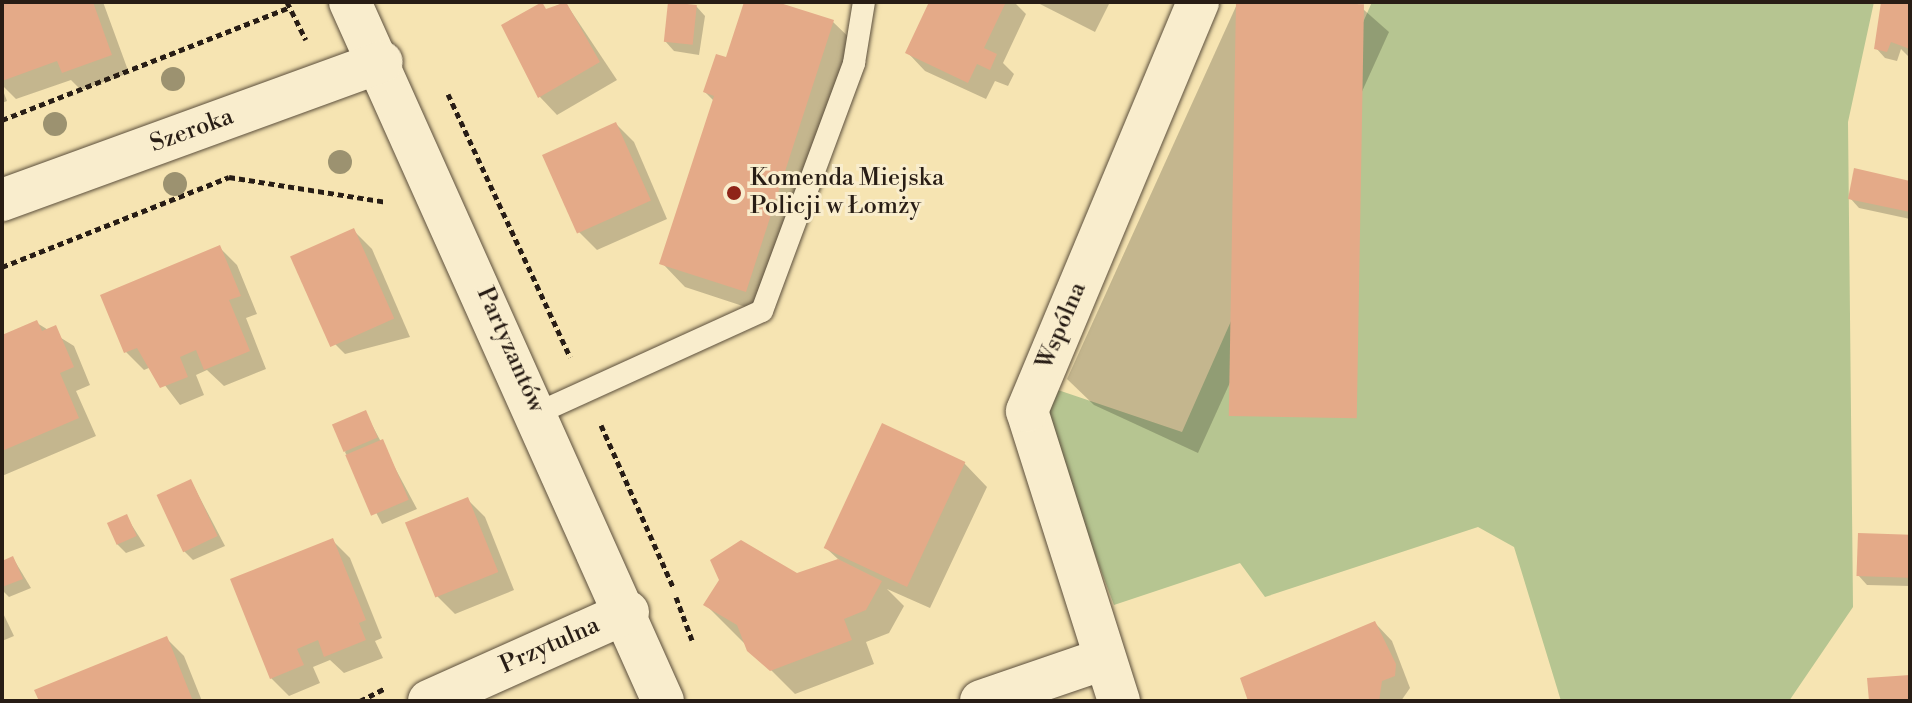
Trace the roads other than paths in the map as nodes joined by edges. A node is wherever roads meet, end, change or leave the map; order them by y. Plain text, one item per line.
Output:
1 (350, 2) edge
2 (864, 2) edge
3 (1198, 2) edge
4 (382, 62) junction
5 (2, 200) edge
6 (538, 413) junction
7 (628, 612) junction
8 (1104, 659) junction
9 (429, 701) edge
10 (663, 701) edge
11 (981, 701) edge
12 (1119, 701) edge

1 - 4 street, Partyzantów
2 - 6 lane
3 - 8 street, Wspólna
4 - 5 street, Szeroka
4 - 6 street, Partyzantów
6 - 7 street, Partyzantów
7 - 9 street, Przytulna
7 - 10 street, Partyzantów
8 - 11 street
8 - 12 street, Wspólna

